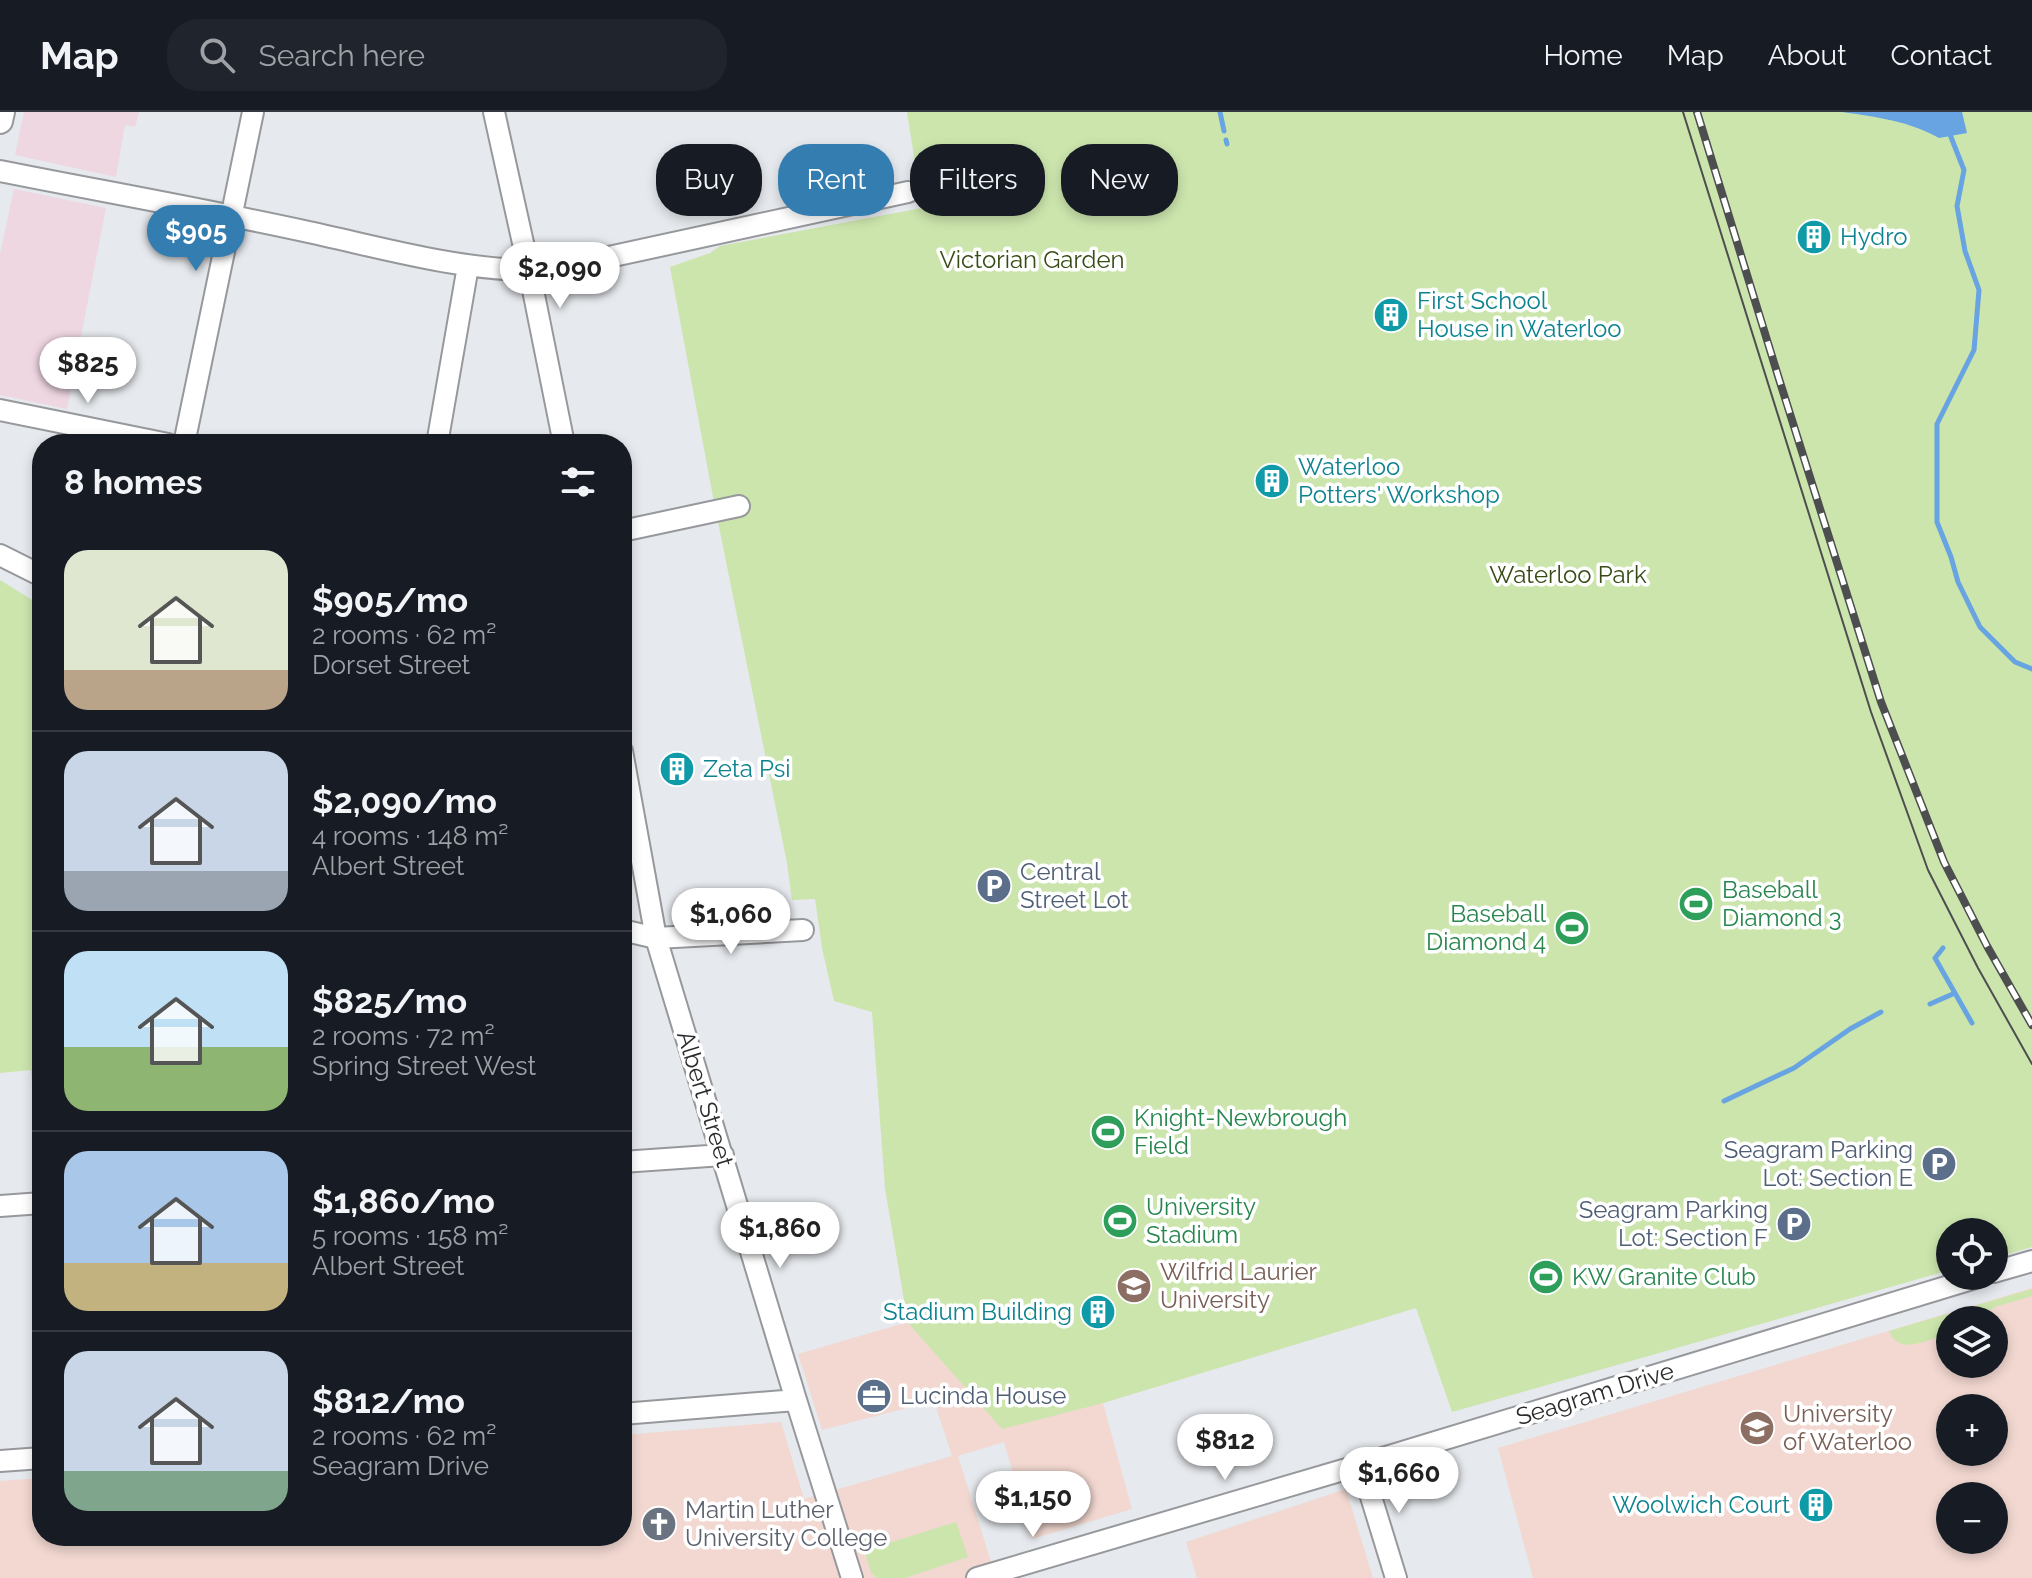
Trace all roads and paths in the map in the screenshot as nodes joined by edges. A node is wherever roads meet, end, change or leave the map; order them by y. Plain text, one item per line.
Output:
1 (2, 112) edge
2 (253, 112) edge
3 (494, 112) edge
4 (0, 121) edge
5 (0, 171) edge
6 (908, 192) dead end
7 (230, 215) junction
8 (468, 266) junction
9 (529, 270) junction
10 (0, 410) edge
11 (119, 434) edge
12 (186, 434) edge
13 (439, 434) edge
14 (562, 434) edge
15 (739, 506) dead end
16 (632, 529) edge
17 (0, 555) edge
18 (32, 571) edge
19 (632, 806) edge
20 (803, 930) dead end
21 (632, 932) edge
22 (656, 938) junction
23 (723, 1155) junction
24 (632, 1161) edge
25 (32, 1204) edge
26 (0, 1206) edge
27 (2032, 1261) edge
28 (2008, 1268) edge
29 (1936, 1290) edge
30 (796, 1400) junction
31 (632, 1413) edge
32 (32, 1459) edge
33 (0, 1461) edge
34 (1361, 1464) junction
35 (852, 1578) edge
36 (977, 1578) edge
37 (1396, 1578) edge

1 - 4 main road
2 - 7 street
3 - 9 street
5 - 7 street
6 - 9 street
7 - 8 street
7 - 12 street
8 - 9 street
8 - 13 street
9 - 14 street
10 - 11 street
15 - 16 street
17 - 18 street
19 - 22 street, Albert Street
20 - 22 street
21 - 22 street
22 - 23 street, Albert Street
23 - 24 street
23 - 30 street, Albert Street
25 - 26 street
27 - 28 street
29 - 34 street, Seagram Drive
30 - 31 street
30 - 35 street, Albert Street
32 - 33 street
34 - 36 street, Seagram Drive
34 - 37 street

